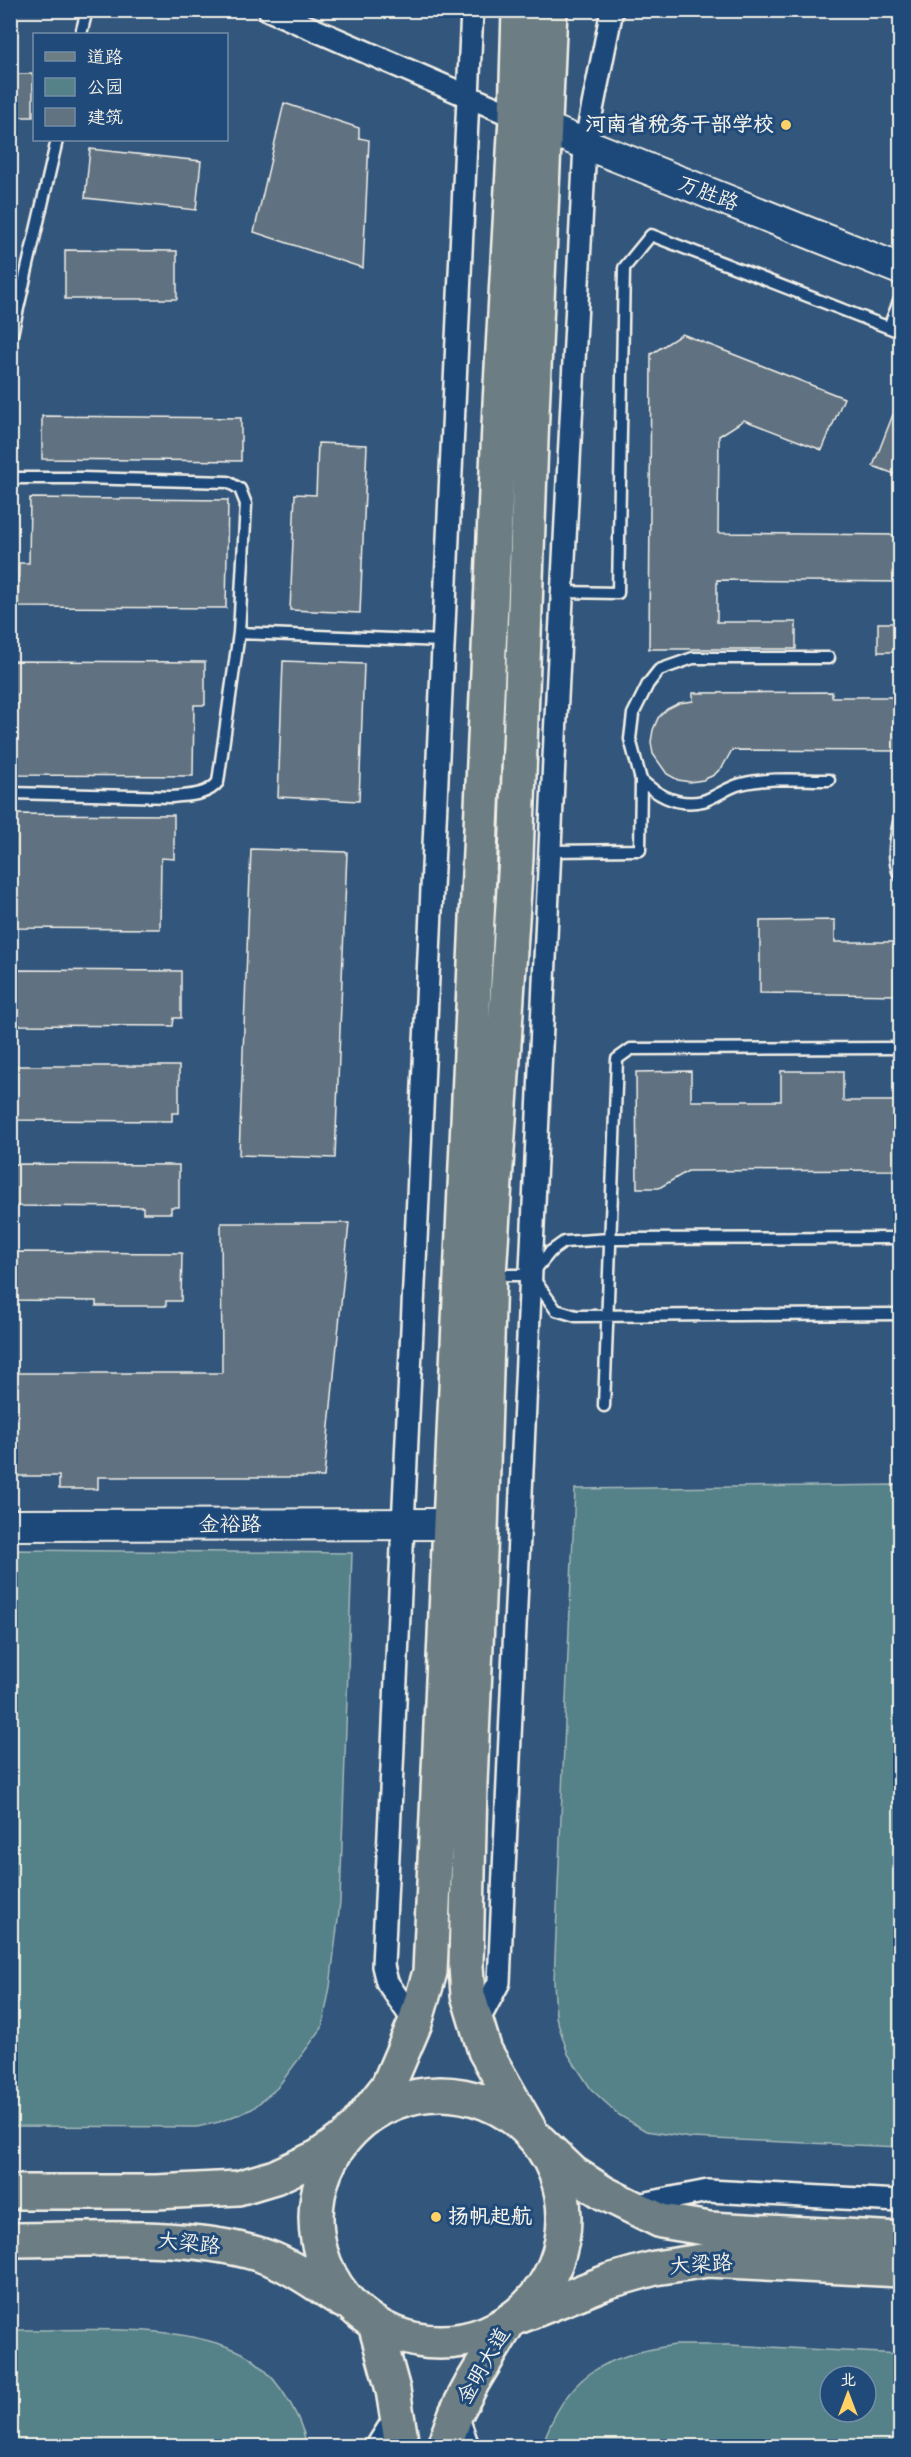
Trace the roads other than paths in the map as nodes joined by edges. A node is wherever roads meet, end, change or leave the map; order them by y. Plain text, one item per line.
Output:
1 (87, 10) edge
2 (269, 10) edge
3 (472, 10) edge
4 (519, 10) edge
5 (550, 10) edge
6 (612, 10) edge
7 (81, 33) edge
8 (468, 94) junction
9 (516, 117) junction
10 (547, 129) junction
11 (57, 141) edge
12 (585, 145) junction
13 (900, 269) edge
14 (900, 299) edge
15 (889, 327) junction
16 (900, 332) edge
17 (12, 334) dead end
18 (10, 478) edge
19 (562, 592) junction
20 (239, 633) junction
21 (443, 641) junction
22 (829, 658) dead end
23 (641, 780) junction
24 (829, 780) dead end
25 (10, 793) edge
26 (900, 817) edge
27 (550, 851) junction
28 (900, 876) edge
29 (900, 1047) edge
30 (900, 1238) edge
31 (610, 1239) junction
32 (489, 1275) junction
33 (531, 1275) junction
34 (900, 1314) edge
35 (607, 1315) junction
36 (604, 1406) dead end
37 (405, 1524) junction
38 (449, 1524) junction
39 (10, 1525) edge
40 (415, 2023) junction
41 (476, 2025) junction
42 (351, 2131) junction
43 (532, 2134) junction
44 (10, 2192) edge
45 (900, 2201) edge
46 (632, 2206) junction
47 (900, 2239) edge
48 (10, 2240) edge
49 (900, 2270) edge
50 (365, 2316) junction
51 (510, 2320) junction
52 (456, 2414) junction
53 (399, 2431) edge
54 (377, 2446) edge
55 (444, 2446) edge
56 (468, 2446) edge

1 - 7 lane
2 - 8 street
3 - 8 street
4 - 9 main road
5 - 10 main road
6 - 12 street
8 - 9 street
8 - 21 street
9 - 10 street, 万胜路
9 - 38 main road
10 - 12 street, 万胜路
10 - 32 main road
11 - 17 lane
12 - 13 street, 万胜路
12 - 19 street
14 - 15 lane
15 - 16 lane
15 - 19 lane
18 - 20 lane
19 - 27 street
20 - 21 lane
20 - 25 lane
21 - 37 street
22 - 23 lane
23 - 24 lane
23 - 27 lane
26 - 28 lane
27 - 33 street
29 - 31 lane
30 - 31 lane
31 - 33 lane
31 - 35 lane
32 - 33 lane
32 - 41 main road
33 - 35 lane
33 - 41 street
34 - 35 lane
35 - 36 lane
37 - 38 street, 金裕路
37 - 39 street, 金裕路
37 - 40 street
38 - 40 main road
40 - 42 main road
41 - 43 main road
42 - 43 main road
42 - 44 main road
42 - 50 main road
43 - 46 main road, 大梁路
43 - 51 main road
45 - 46 street
46 - 47 main road, 大梁路
48 - 50 main road, 大梁路
49 - 51 main road, 大梁路
50 - 51 main road, 大梁路
50 - 53 main road
51 - 52 main road, 金明大道
52 - 55 main road, 金明大道
52 - 56 street
53 - 54 street

